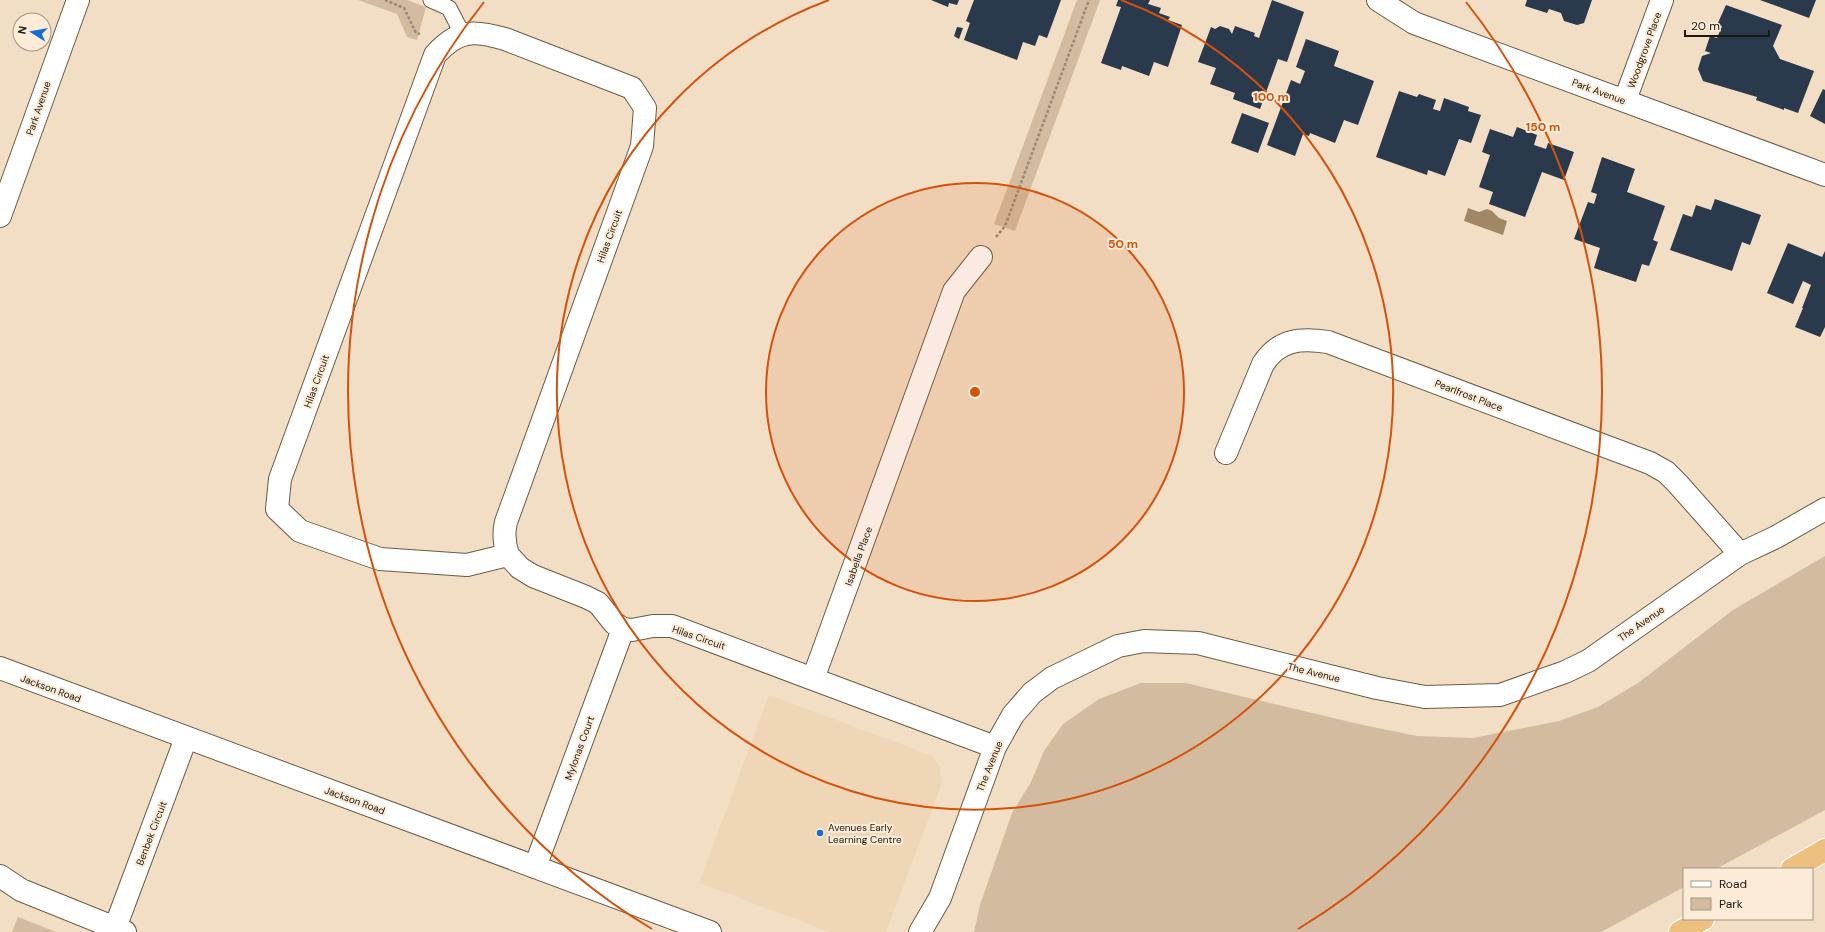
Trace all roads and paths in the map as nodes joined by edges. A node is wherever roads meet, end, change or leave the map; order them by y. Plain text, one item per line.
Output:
1 (78, 0) edge
2 (385, 0) edge
3 (431, 0) edge
4 (1089, 0) edge
5 (1378, 0) edge
6 (1662, 0) edge
7 (462, 35) junction
8 (442, 48) junction
9 (1625, 100) junction
10 (1825, 175) edge
11 (0, 216) edge
12 (981, 257) joint
13 (1226, 454) dead end
14 (1825, 510) edge
15 (508, 554) junction
16 (1740, 554) junction
17 (623, 629) junction
18 (0, 668) edge
19 (813, 679) junction
20 (186, 738) junction
21 (996, 747) junction
22 (1825, 850) edge
23 (535, 867) junction
24 (1794, 868) edge
25 (0, 876) edge
26 (940, 898) junction
27 (1701, 920) edge
28 (120, 930) edge
29 (710, 932) edge
30 (920, 932) edge
31 (938, 932) edge
32 (1680, 932) edge

1 - 11 street, Park Avenue
2 - 8 path
3 - 7 lane
4 - 12 path
5 - 9 street, Park Avenue
6 - 9 street, Woodgrove Place
7 - 8 street, Hilas Circuit
7 - 15 street, Hilas Circuit
8 - 15 street, Hilas Circuit
9 - 10 street, Park Avenue
12 - 19 street, Isabella Place
13 - 16 street, Pearlfrost Place
14 - 16 street, The Avenue
15 - 17 street
16 - 21 street, The Avenue
17 - 19 street, Hilas Circuit
17 - 23 street, Mylonas Court
18 - 20 street, Jackson Road
19 - 21 street
20 - 23 street, Jackson Road
20 - 28 street, Benbek Circuit
21 - 26 street, The Avenue
22 - 24 highway
23 - 29 street, Jackson Road
25 - 28 street, Benbek Circuit
26 - 30 street, The Avenue
26 - 31 street
27 - 32 highway

